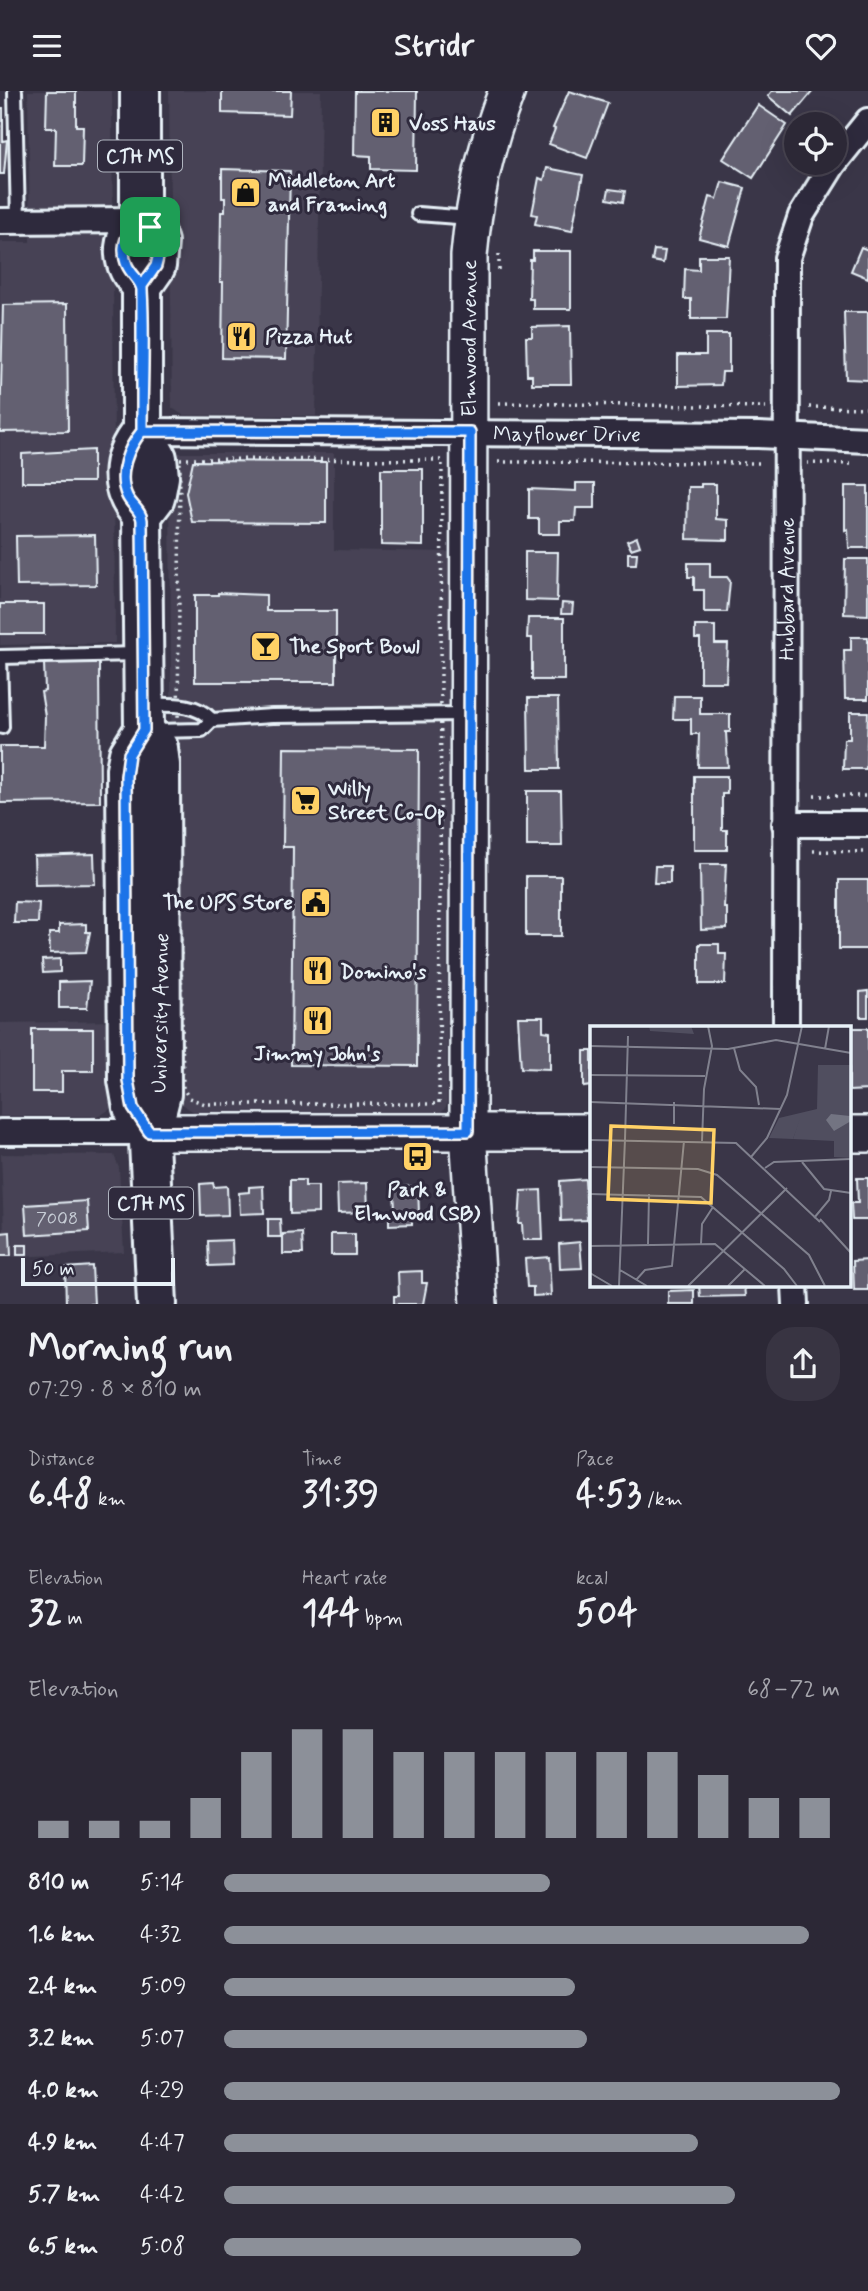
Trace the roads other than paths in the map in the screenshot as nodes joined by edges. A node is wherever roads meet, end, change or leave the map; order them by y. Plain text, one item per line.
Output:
1 (15, 91) edge
2 (141, 91) edge
3 (507, 91) edge
4 (868, 121) edge
5 (847, 146) edge
6 (826, 175) edge
7 (418, 214) dead end
8 (472, 218) junction
9 (140, 220) junction
10 (9, 221) edge
11 (142, 431) junction
12 (470, 432) junction
13 (788, 435) junction
14 (868, 440) edge
15 (143, 654) junction
16 (0, 657) edge
17 (455, 714) junction
18 (161, 718) junction
19 (212, 720) junction
20 (2, 727) dead end
21 (785, 824) junction
22 (868, 824) edge
23 (786, 1026) edge
24 (468, 1131) junction
25 (0, 1132) edge
26 (149, 1132) junction
27 (590, 1132) edge
28 (850, 1134) edge
29 (868, 1134) edge
30 (157, 1304) edge
31 (479, 1304) edge

1 - 10 lane
2 - 9 main road, CTH MS
3 - 8 street, Elmwood Avenue
4 - 5 street, Hubbard Avenue
6 - 13 street, Hubbard Avenue
7 - 8 lane
8 - 12 street, Elmwood Avenue
9 - 10 street
9 - 11 main road, University Avenue / CTH MS
11 - 12 street, Mayflower Drive
11 - 15 main road, University Avenue / CTH MS
12 - 13 street, Mayflower Drive
12 - 17 street, Elmwood Avenue
13 - 14 street, Mayflower Drive
13 - 21 street, Hubbard Avenue
15 - 16 lane
15 - 18 main road, University Avenue / CTH MS
16 - 20 lane
17 - 19 lane
17 - 24 street, Elmwood Avenue
18 - 19 lane
18 - 19 lane
18 - 26 main road, University Avenue / CTH MS
21 - 22 street
21 - 23 street, Hubbard Avenue
24 - 26 street
24 - 27 street
24 - 31 street, Elmwood Avenue
25 - 26 street
26 - 30 main road, University Avenue / CTH MS
28 - 29 street

